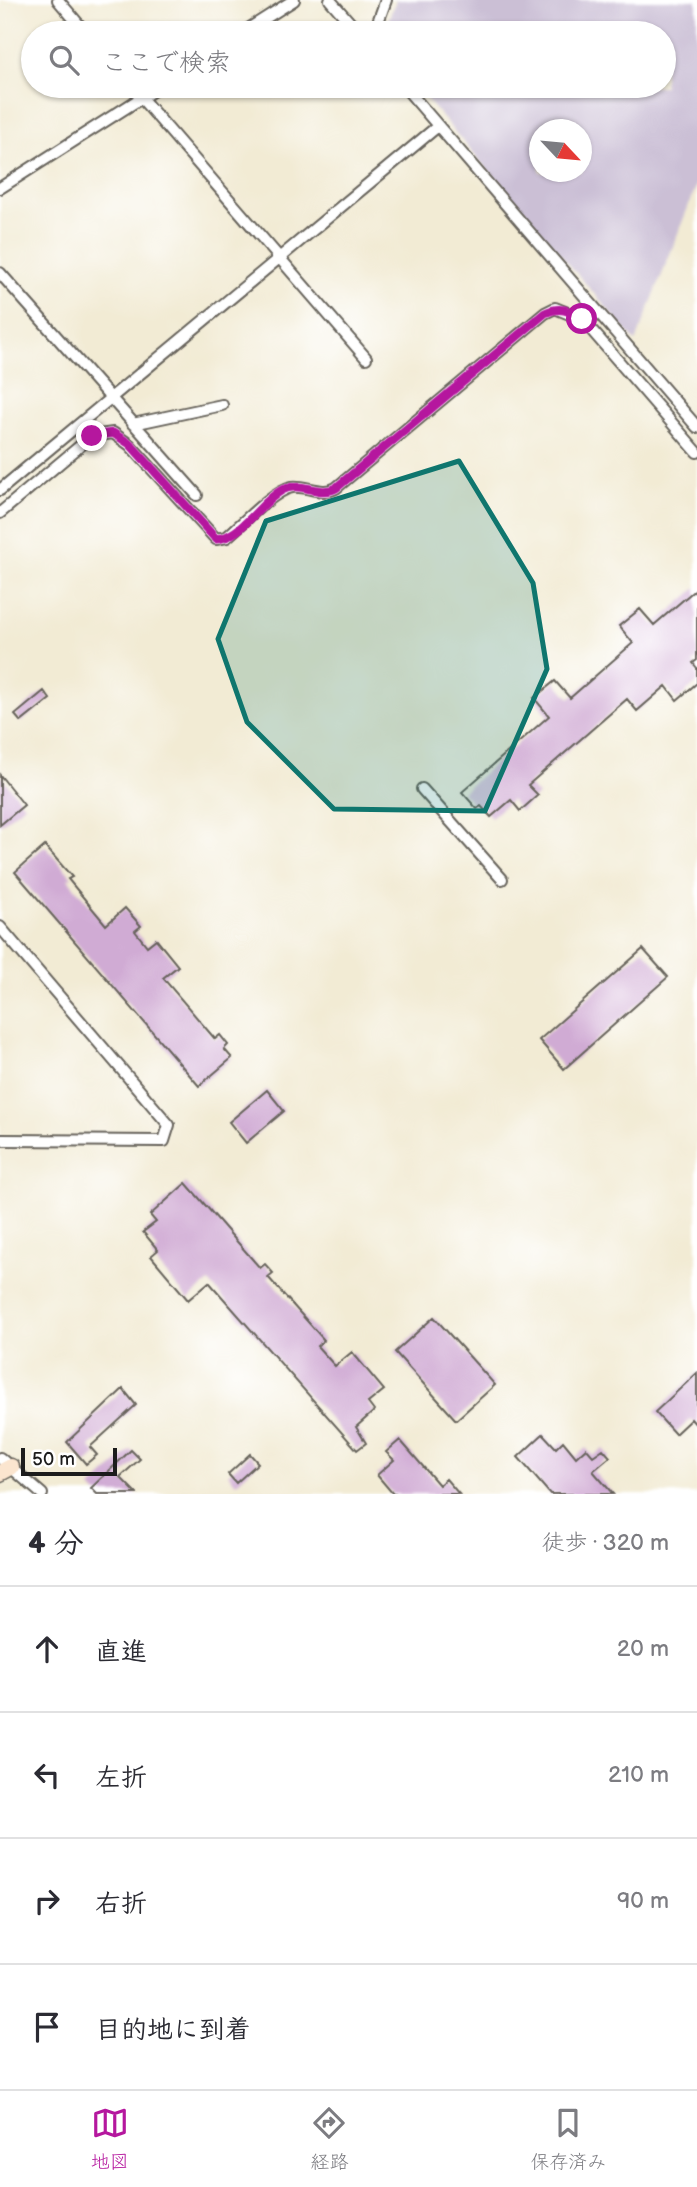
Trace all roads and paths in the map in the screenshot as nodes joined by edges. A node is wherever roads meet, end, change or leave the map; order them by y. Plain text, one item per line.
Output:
1 (58, 0) edge
2 (294, 0) edge
3 (330, 0) edge
4 (386, 0) edge
5 (76, 21) edge
6 (261, 21) edge
7 (348, 21) edge
8 (378, 21) edge
9 (141, 98) joint
10 (414, 98) edge
11 (438, 126) junction
12 (0, 188) edge
13 (280, 257) junction
14 (0, 273) edge
15 (366, 358) dead end
16 (110, 399) junction
17 (222, 405) dead end
18 (133, 424) junction
19 (697, 427) edge
20 (697, 452) edge
21 (0, 490) edge
22 (197, 495) dead end
23 (0, 513) edge
24 (422, 789) dead end
25 (502, 879) dead end
26 (0, 928) edge
27 (0, 1140) edge
28 (4, 1466) edge
29 (42, 1494) edge

1 - 5 street
2 - 6 street
3 - 7 street
4 - 8 street
9 - 12 street
9 - 13 street
10 - 11 street
11 - 13 street
11 - 19 street
13 - 15 street
13 - 16 street
14 - 16 street
16 - 18 street
16 - 21 street
17 - 18 street
18 - 22 street
20 - 23 street
24 - 25 street
26 - 27 street
28 - 29 street

